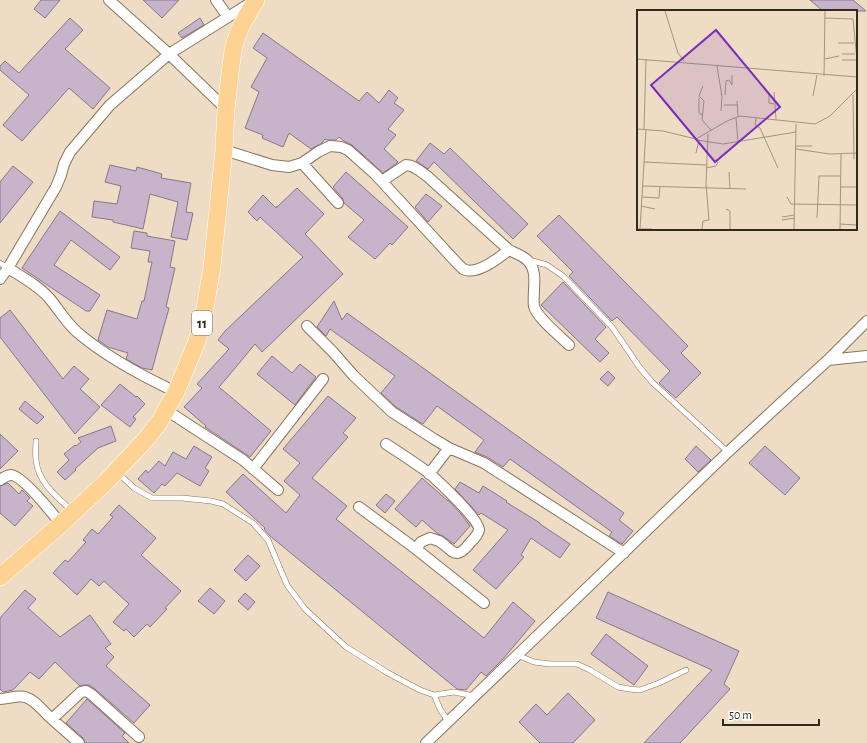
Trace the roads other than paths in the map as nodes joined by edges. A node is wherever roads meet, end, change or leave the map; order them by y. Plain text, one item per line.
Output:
1 (109, 0) edge
2 (216, 0) edge
3 (256, 0) edge
4 (228, 17) junction
5 (169, 54) junction
6 (226, 109) junction
7 (224, 150) junction
8 (302, 163) junction
9 (382, 181) junction
10 (338, 203) dead end
11 (509, 250) junction
12 (527, 260) junction
13 (4, 266) edge
14 (0, 279) edge
15 (867, 321) edge
16 (307, 326) dead end
17 (568, 345) dead end
18 (867, 356) edge
19 (828, 360) junction
20 (323, 379) dead end
21 (176, 392) junction
22 (166, 410) junction
23 (36, 441) dead end
24 (386, 444) dead end
25 (449, 448) junction
26 (728, 452) junction
27 (253, 469) junction
28 (116, 471) junction
29 (429, 474) junction
30 (0, 480) edge
31 (278, 490) dead end
32 (359, 507) dead end
33 (67, 518) junction
34 (416, 549) junction
35 (624, 553) junction
36 (0, 577) edge
37 (484, 603) dead end
38 (517, 655) junction
39 (686, 670) dead end
40 (434, 695) junction
41 (475, 696) junction
42 (0, 699) edge
43 (52, 719) junction
44 (448, 721) junction
45 (139, 737) dead end
46 (79, 743) edge
47 (426, 743) edge

1 - 5 street
2 - 4 street
3 - 4 street
3 - 6 highway, 11
4 - 5 street
5 - 6 street
5 - 13 street
6 - 7 highway, 11
7 - 8 street
7 - 21 highway, 11
8 - 9 street
8 - 10 street
9 - 11 street
9 - 11 street
11 - 12 street
12 - 17 street
12 - 26 lane
13 - 14 street
13 - 21 street
15 - 19 street
16 - 25 street
18 - 19 street
19 - 26 street
20 - 27 street
21 - 22 highway, 11
22 - 27 street
22 - 28 highway, 11
23 - 33 lane
24 - 29 street
25 - 29 street
25 - 35 street
26 - 35 street
27 - 31 street
28 - 33 highway, 11
28 - 40 lane
29 - 34 street
30 - 33 street
32 - 34 street
33 - 36 highway, 11
34 - 37 street
35 - 38 street
38 - 39 lane
38 - 41 street
40 - 41 lane
40 - 44 lane
41 - 44 street
42 - 43 street
43 - 45 street
43 - 46 street
44 - 47 street

